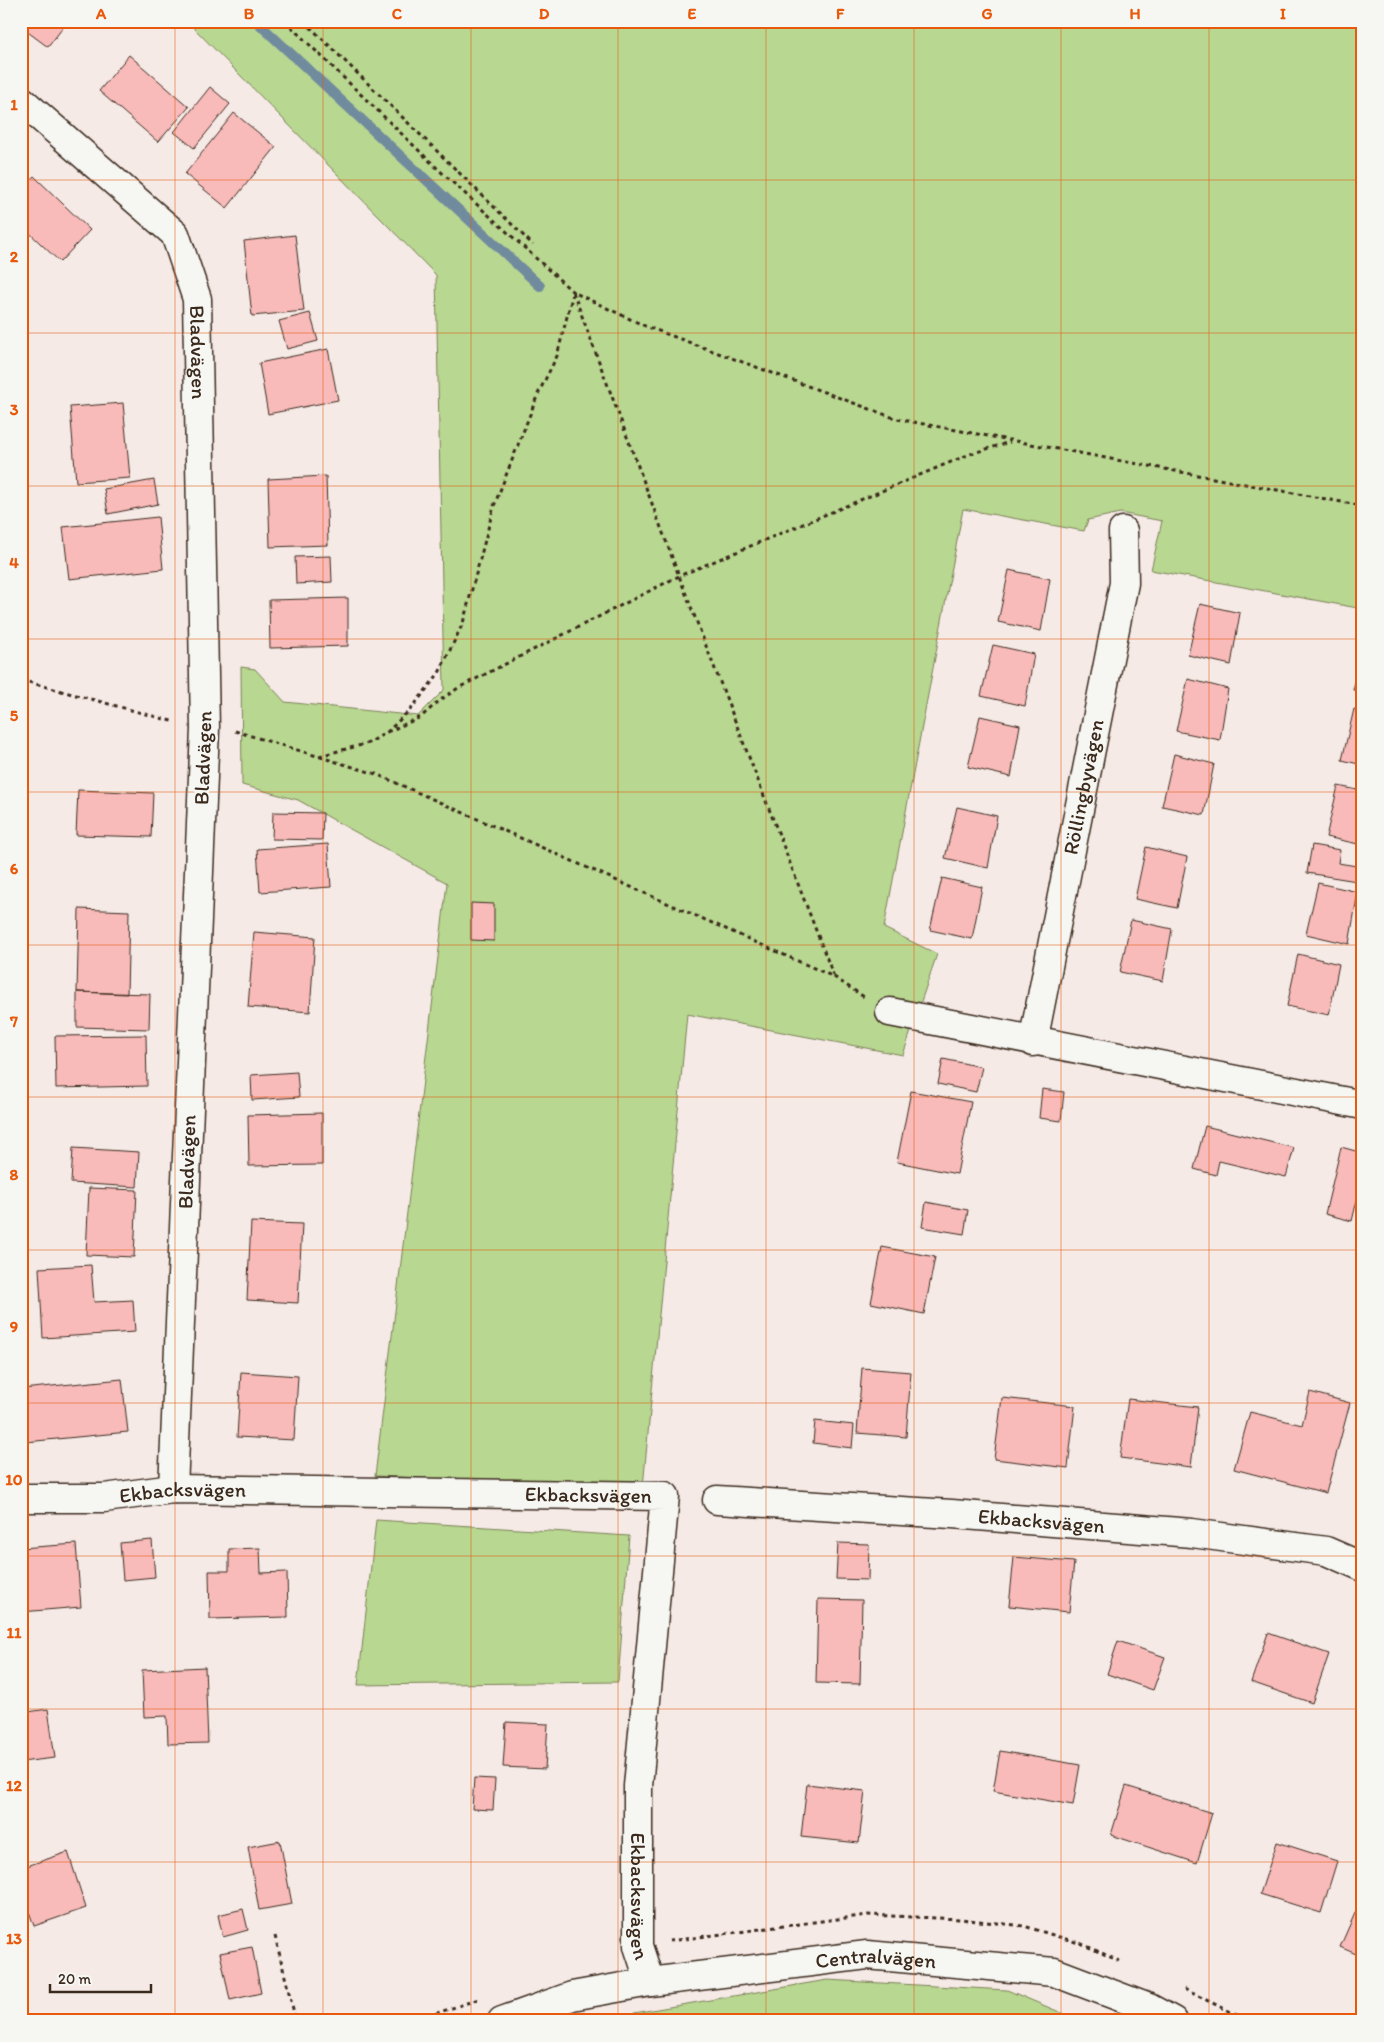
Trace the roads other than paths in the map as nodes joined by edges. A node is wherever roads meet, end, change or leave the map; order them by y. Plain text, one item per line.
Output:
1 (21, 100) edge
2 (1123, 531) dead end
3 (890, 1012) dead end
4 (1033, 1042) junction
5 (1363, 1105) edge
6 (173, 1488) junction
7 (21, 1498) edge
8 (717, 1500) dead end
9 (1363, 1567) edge
10 (650, 1982) junction
11 (573, 2009) edge
12 (502, 2021) edge
13 (1173, 2021) edge

1 - 6 street, Bladvägen
2 - 4 street, Röllingbyvägen
3 - 4 street
4 - 5 street
6 - 7 street, Ekbacksvägen
6 - 10 street, Ekbacksvägen
8 - 9 street, Ekbacksvägen
10 - 11 street, Centralvägen
10 - 13 street, Centralvägen
11 - 12 street, Centralvägen

